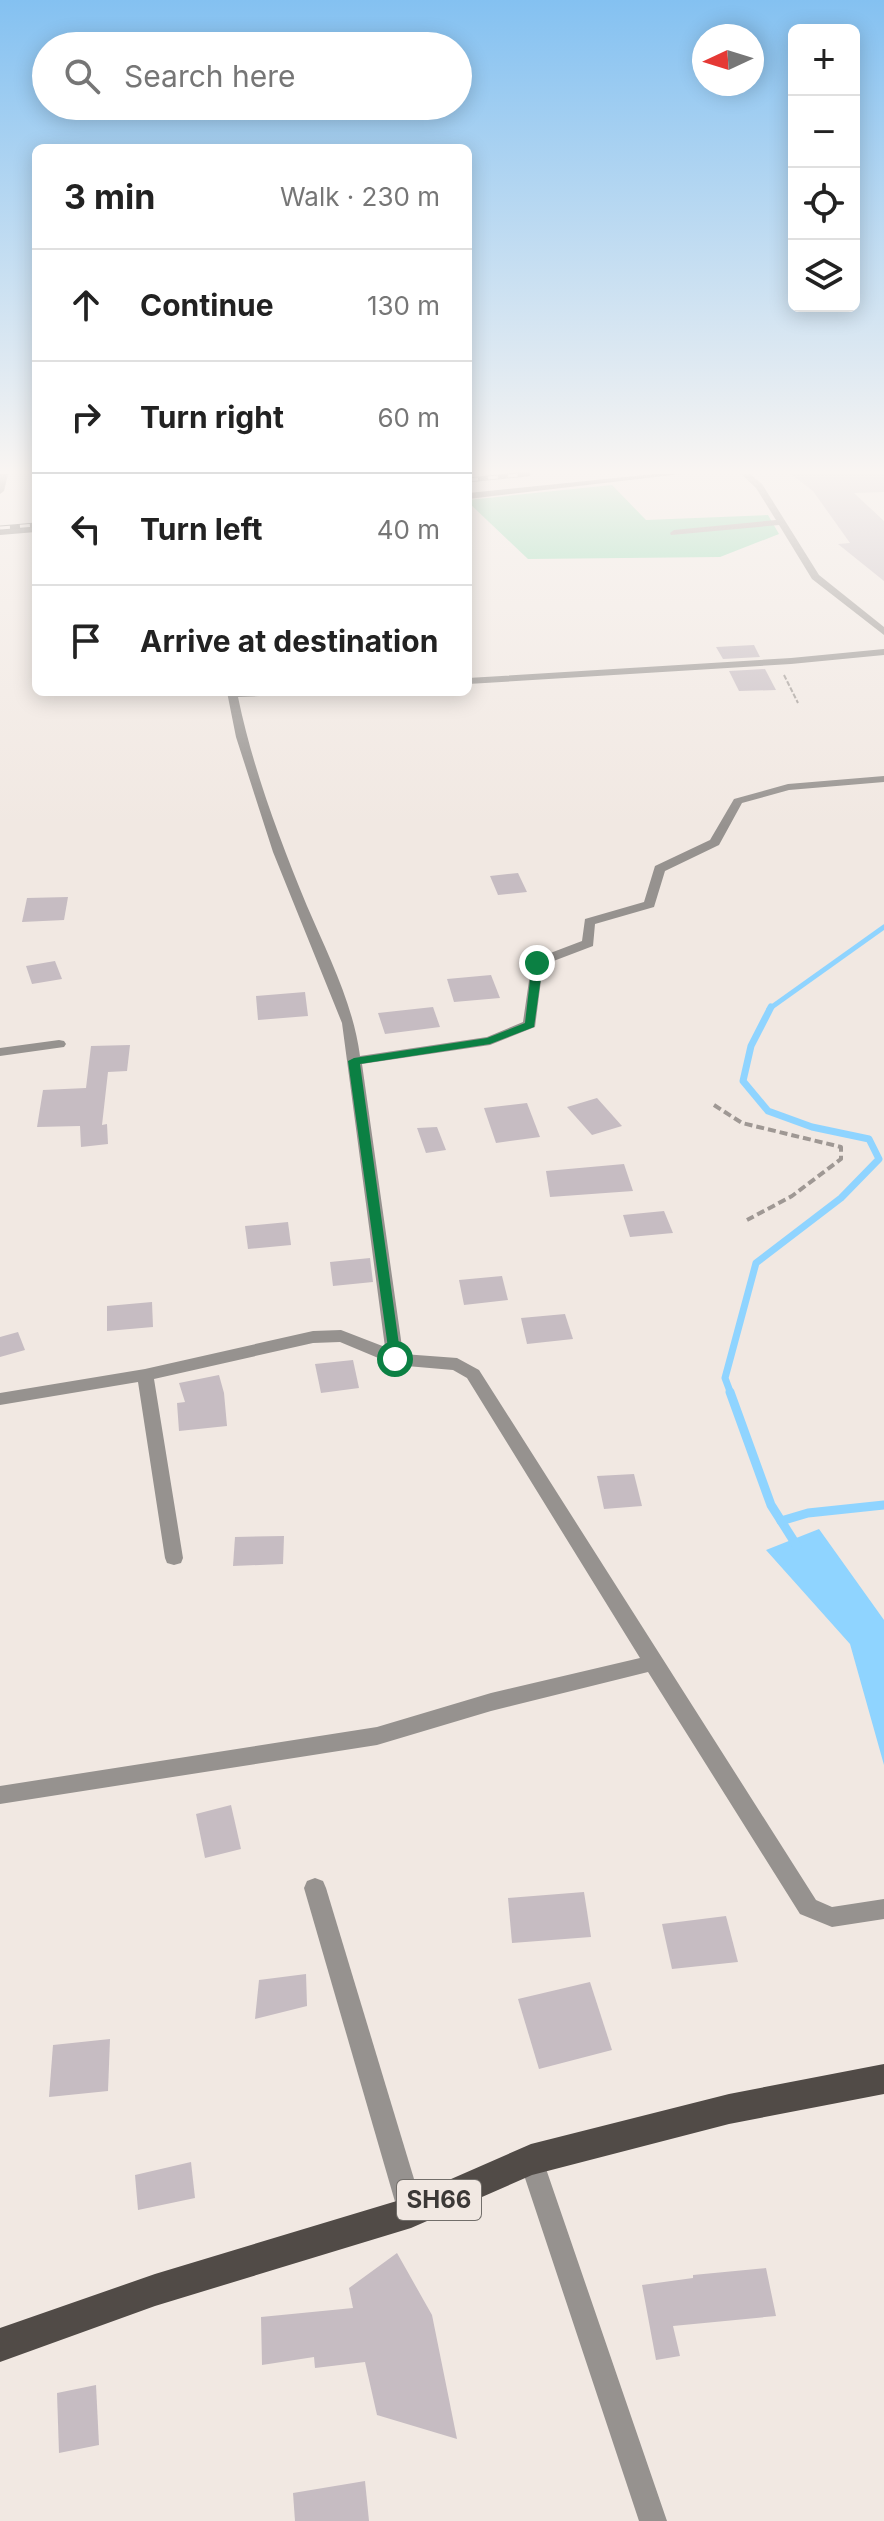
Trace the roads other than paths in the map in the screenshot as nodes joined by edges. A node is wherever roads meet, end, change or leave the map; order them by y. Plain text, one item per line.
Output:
1 (833, 592) edge
2 (884, 632) edge
3 (884, 652) edge
4 (472, 681) edge
5 (234, 696) edge
6 (884, 779) edge
7 (59, 1044) dead end
8 (0, 1052) edge
9 (354, 1061) junction
10 (395, 1359) junction
11 (145, 1375) junction
12 (0, 1399) edge
13 (174, 1558) dead end
14 (653, 1663) junction
15 (0, 1795) edge
16 (315, 1888) dead end
17 (884, 1909) edge
18 (884, 2079) edge
19 (531, 2160) junction
20 (411, 2212) junction
21 (0, 2345) edge
22 (653, 2521) edge

1 - 2 street
3 - 4 street
5 - 9 street
6 - 9 street
7 - 8 street
9 - 10 street
10 - 11 street
10 - 14 street
11 - 12 street
11 - 13 street
14 - 15 street
14 - 17 street
16 - 20 street
18 - 19 main road, SH66
19 - 20 main road, SH66
19 - 22 street
20 - 21 main road, SH66

